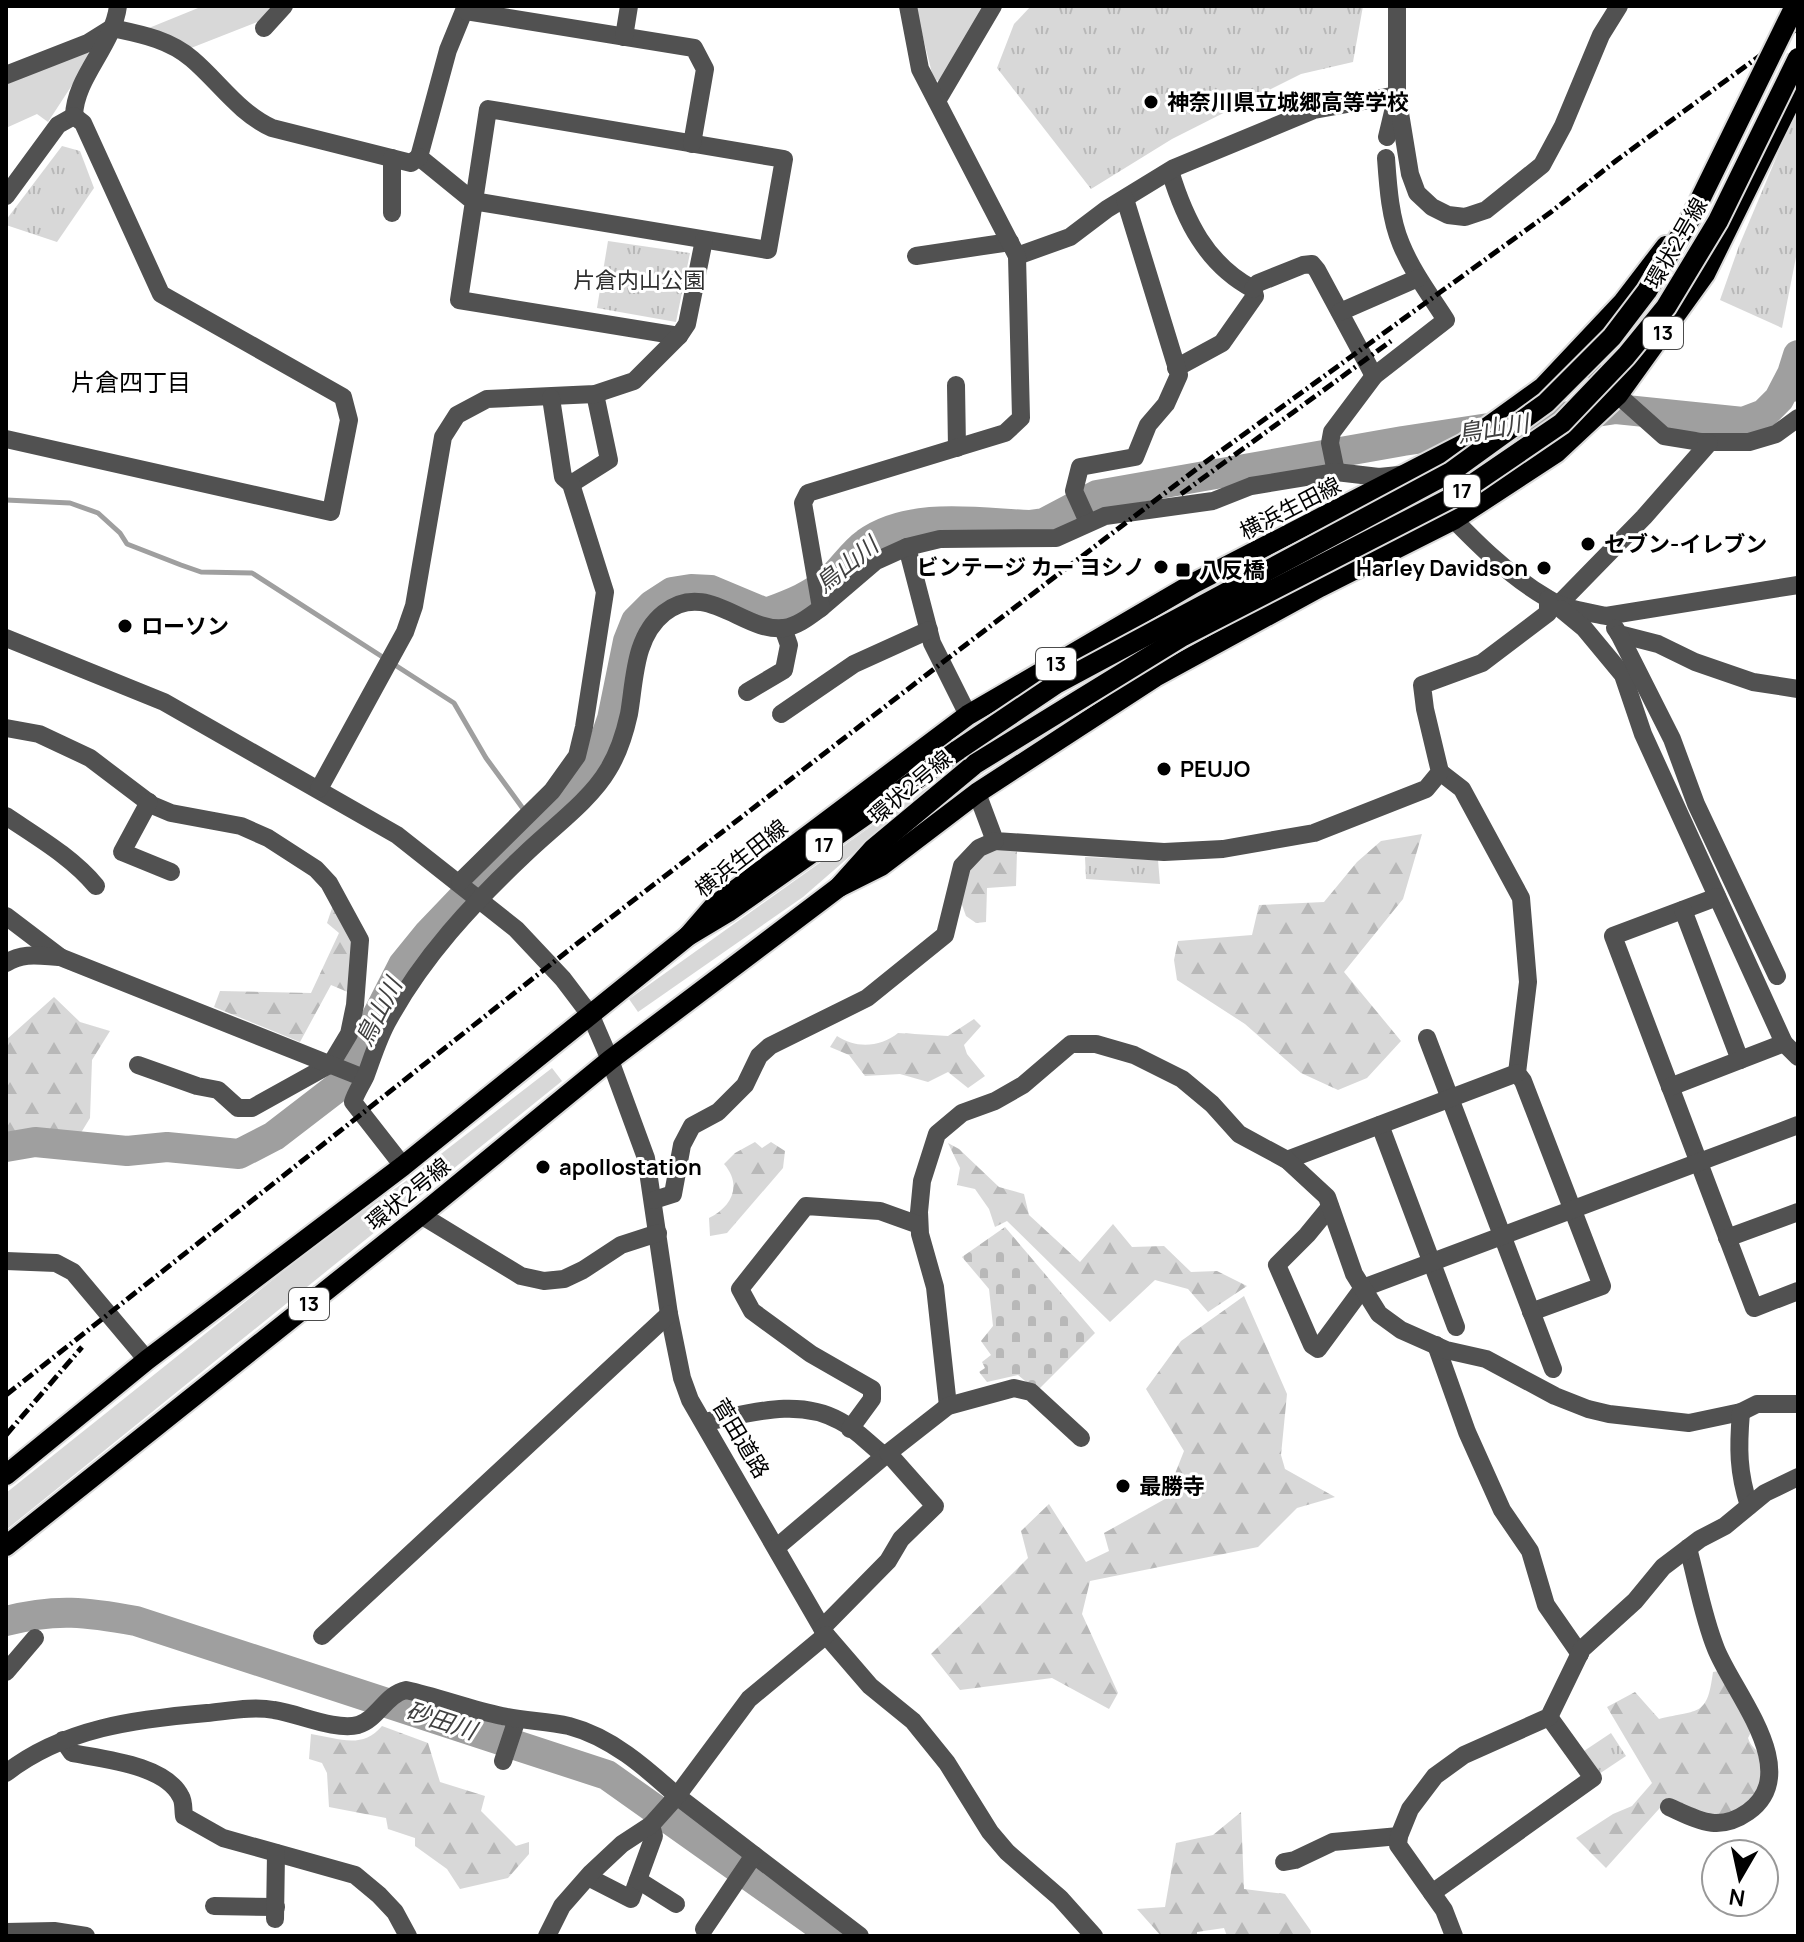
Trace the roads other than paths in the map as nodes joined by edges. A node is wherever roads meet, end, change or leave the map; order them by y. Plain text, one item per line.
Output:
1 (118, 6) edge
2 (284, 6) edge
3 (629, 6) edge
4 (908, 6) edge
5 (993, 6) edge
6 (1397, 6) edge
7 (1619, 6) edge
8 (1787, 6) edge
9 (1795, 6) edge
10 (466, 8) edge
11 (112, 28) junction
12 (264, 28) dead end
13 (624, 37) junction
14 (1798, 58) edge
15 (6, 75) edge
16 (1798, 86) edge
17 (1397, 95) junction
18 (937, 101) junction
19 (74, 116) junction
20 (1387, 137) dead end
21 (692, 144) junction
22 (419, 157) junction
23 (392, 158) junction
24 (1386, 158) dead end
25 (1170, 171) junction
26 (6, 196) edge
27 (1125, 199) junction
28 (473, 201) junction
29 (392, 213) dead end
30 (704, 240) junction
31 (1013, 249) junction
32 (916, 256) dead end
33 (1418, 278) junction
34 (1253, 289) junction
35 (1340, 312) junction
36 (679, 336) junction
37 (1576, 352) junction
38 (1176, 368) junction
39 (1374, 376) junction
40 (956, 385) dead end
41 (595, 394) junction
42 (1618, 395) junction
43 (551, 398) junction
44 (1798, 418) edge
45 (6, 439) edge
46 (1709, 443) junction
47 (957, 448) junction
48 (1336, 472) junction
49 (1409, 474) junction
50 (571, 484) junction
51 (1455, 519) junction
52 (1088, 522) junction
53 (907, 547) junction
54 (1798, 585) edge
55 (819, 594) junction
56 (1553, 602) junction
57 (1606, 616) junction
58 (783, 628) junction
59 (929, 630) junction
60 (1619, 634) junction
61 (6, 638) edge
62 (1798, 689) edge
63 (747, 692) dead end
64 (781, 714) dead end
65 (968, 715) junction
66 (6, 728) edge
67 (1440, 772) junction
68 (319, 789) junction
69 (977, 793) junction
70 (149, 802) junction
71 (6, 816) edge
72 (995, 841) junction
73 (171, 872) dead end
74 (462, 884) junction
75 (96, 886) dead end
76 (839, 887) junction
77 (1717, 897) junction
78 (480, 899) junction
79 (1683, 910) junction
80 (6, 916) edge
81 (688, 936) junction
82 (60, 957) junction
83 (6, 963) edge
84 (1777, 976) dead end
85 (591, 1016) junction
86 (1427, 1038) dead end
87 (1784, 1043) junction
88 (1798, 1057) edge
89 (610, 1060) junction
90 (1740, 1060) junction
91 (331, 1064) junction
92 (138, 1065) dead end
93 (1517, 1073) junction
94 (364, 1078) junction
95 (1670, 1087) junction
96 (1450, 1099) junction
97 (1380, 1125) junction
98 (1798, 1125) edge
99 (1287, 1160) junction
100 (1699, 1162) junction
101 (403, 1166) junction
102 (654, 1200) junction
103 (1330, 1207) junction
104 (1573, 1210) junction
105 (1798, 1212) edge
106 (421, 1215) junction
107 (919, 1225) junction
108 (658, 1233) junction
109 (1503, 1236) junction
110 (1727, 1238) junction
111 (6, 1261) edge
112 (1432, 1262) junction
113 (1363, 1288) junction
114 (1798, 1291) edge
115 (1531, 1312) junction
116 (669, 1314) junction
117 (1456, 1327) dead end
118 (1436, 1345) junction
119 (147, 1360) junction
120 (1553, 1369) dead end
121 (1798, 1404) edge
122 (948, 1406) junction
123 (1741, 1412) junction
124 (705, 1422) junction
125 (850, 1429) junction
126 (1081, 1438) dead end
127 (886, 1455) junction
128 (6, 1475) edge
129 (1798, 1477) edge
130 (1749, 1506) junction
131 (6, 1546) edge
132 (777, 1547) junction
133 (1688, 1548) junction
134 (824, 1631) junction
135 (322, 1636) dead end
136 (35, 1638) dead end
137 (1580, 1654) junction
138 (6, 1672) edge
139 (1549, 1717) junction
140 (515, 1725) junction
141 (63, 1740) junction
142 (503, 1761) dead end
143 (6, 1773) edge
144 (672, 1801) junction
145 (1669, 1807) dead end
146 (651, 1825) junction
147 (1399, 1836) junction
148 (276, 1853) junction
149 (754, 1855) junction
150 (1284, 1862) dead end
151 (588, 1877) junction
152 (638, 1880) junction
153 (1432, 1893) junction
154 (676, 1904) dead end
155 (214, 1906) dead end
156 (704, 1929) dead end
157 (6, 1932) edge
158 (86, 1936) edge
159 (408, 1936) edge
160 (547, 1936) edge
161 (860, 1936) edge
162 (1094, 1936) edge
163 (1454, 1936) edge

1 - 11 street
2 - 12 street
3 - 13 street
4 - 18 street
5 - 18 street
6 - 17 street
7 - 17 street
8 - 37 main road, 横浜生田線 / 13
9 - 81 main road, 環状2号線 / 17, bridge
10 - 13 street
10 - 22 street
11 - 15 street
11 - 19 street
11 - 23 street
13 - 21 street
14 - 76 main road, 環状2号線 / 17, bridge
16 - 42 main road, 13
17 - 20 street
17 - 25 street
18 - 31 street
19 - 26 street
19 - 45 street
21 - 28 street
21 - 30 street
22 - 23 street
22 - 28 street
23 - 29 street
24 - 33 street
25 - 27 street
25 - 34 street
27 - 31 street
27 - 38 street
28 - 30 street
28 - 36 street
30 - 36 street
31 - 32 street
31 - 47 street
33 - 35 street
33 - 39 street
34 - 35 street
34 - 38 street
35 - 39 street
36 - 41 street
37 - 42 street
37 - 49 main road, 横浜生田線 / 13
38 - 52 street
39 - 48 street
40 - 47 street
41 - 43 street
41 - 50 street
42 - 46 street
42 - 51 main road, 13
43 - 50 street
43 - 68 street
44 - 46 street
46 - 56 street
47 - 55 street
48 - 49 street
48 - 52 street
49 - 51 street
49 - 65 main road, 横浜生田線 / 13
50 - 74 street
51 - 56 street
51 - 69 main road, 13
52 - 53 street
53 - 55 street
53 - 59 street
54 - 57 street
55 - 58 street
56 - 57 street
56 - 67 street
56 - 77 street
57 - 60 street
58 - 63 street
58 - 78 street
59 - 64 street
59 - 65 street
60 - 62 street
60 - 84 street
61 - 68 street, 菅田道路
65 - 81 main road, 横浜生田線 / 13
66 - 70 street
67 - 72 street
67 - 93 street
68 - 74 street, 菅田道路
69 - 72 street
69 - 76 main road, 13
70 - 73 street
70 - 91 street
71 - 75 street
72 - 102 street
74 - 78 street, 菅田道路
76 - 89 main road, 環状2号線 / 13
77 - 79 street
77 - 87 street
78 - 85 street, 菅田道路
78 - 94 street
79 - 90 street
79 - 95 street
80 - 82 street
81 - 85 main road, 環状2号線 / 13
82 - 83 street
82 - 91 street
85 - 89 street, 菅田道路
85 - 101 main road, 環状2号線 / 13
86 - 96 street
87 - 88 street
87 - 90 street
89 - 102 street, 菅田道路
89 - 106 main road, 環状2号線 / 13
90 - 95 street
91 - 92 street
91 - 94 street
93 - 96 street
93 - 104 street
94 - 101 street
95 - 100 street
96 - 97 street
96 - 109 street
97 - 99 street
97 - 112 street
98 - 100 street
99 - 103 street
99 - 107 street
100 - 104 street
100 - 110 street
101 - 119 main road, 環状2号線 / 13
102 - 108 street, 菅田道路
103 - 113 street
103 - 113 street
104 - 109 street
104 - 115 street
105 - 110 street
106 - 108 street
106 - 131 main road, 環状2号線 / 13
107 - 122 street
107 - 125 street
108 - 116 street, 菅田道路
109 - 112 street
109 - 115 street
110 - 114 street
111 - 119 street
112 - 113 street
112 - 117 street
113 - 118 street
115 - 120 street
116 - 124 street, 菅田道路
116 - 135 street
118 - 123 street
118 - 137 street
119 - 128 main road, 環状2号線 / 13
121 - 123 street
122 - 126 street
122 - 127 street
123 - 130 street
124 - 125 street
124 - 132 street, 菅田道路
125 - 127 street
127 - 132 street
127 - 134 street
129 - 130 street
130 - 133 street
132 - 134 street, 菅田道路
133 - 137 street
133 - 145 street
134 - 144 street
134 - 162 street, 菅田道路
136 - 138 street
137 - 139 street
139 - 147 street
139 - 153 street
140 - 141 street
140 - 142 street
140 - 144 street
141 - 143 street
141 - 148 street
144 - 146 street
144 - 149 street
146 - 151 street
146 - 152 street
147 - 150 street
147 - 153 street
148 - 155 street
148 - 159 street
149 - 156 street
149 - 161 street
151 - 152 street
151 - 160 street
152 - 154 street
153 - 163 street
157 - 158 street

